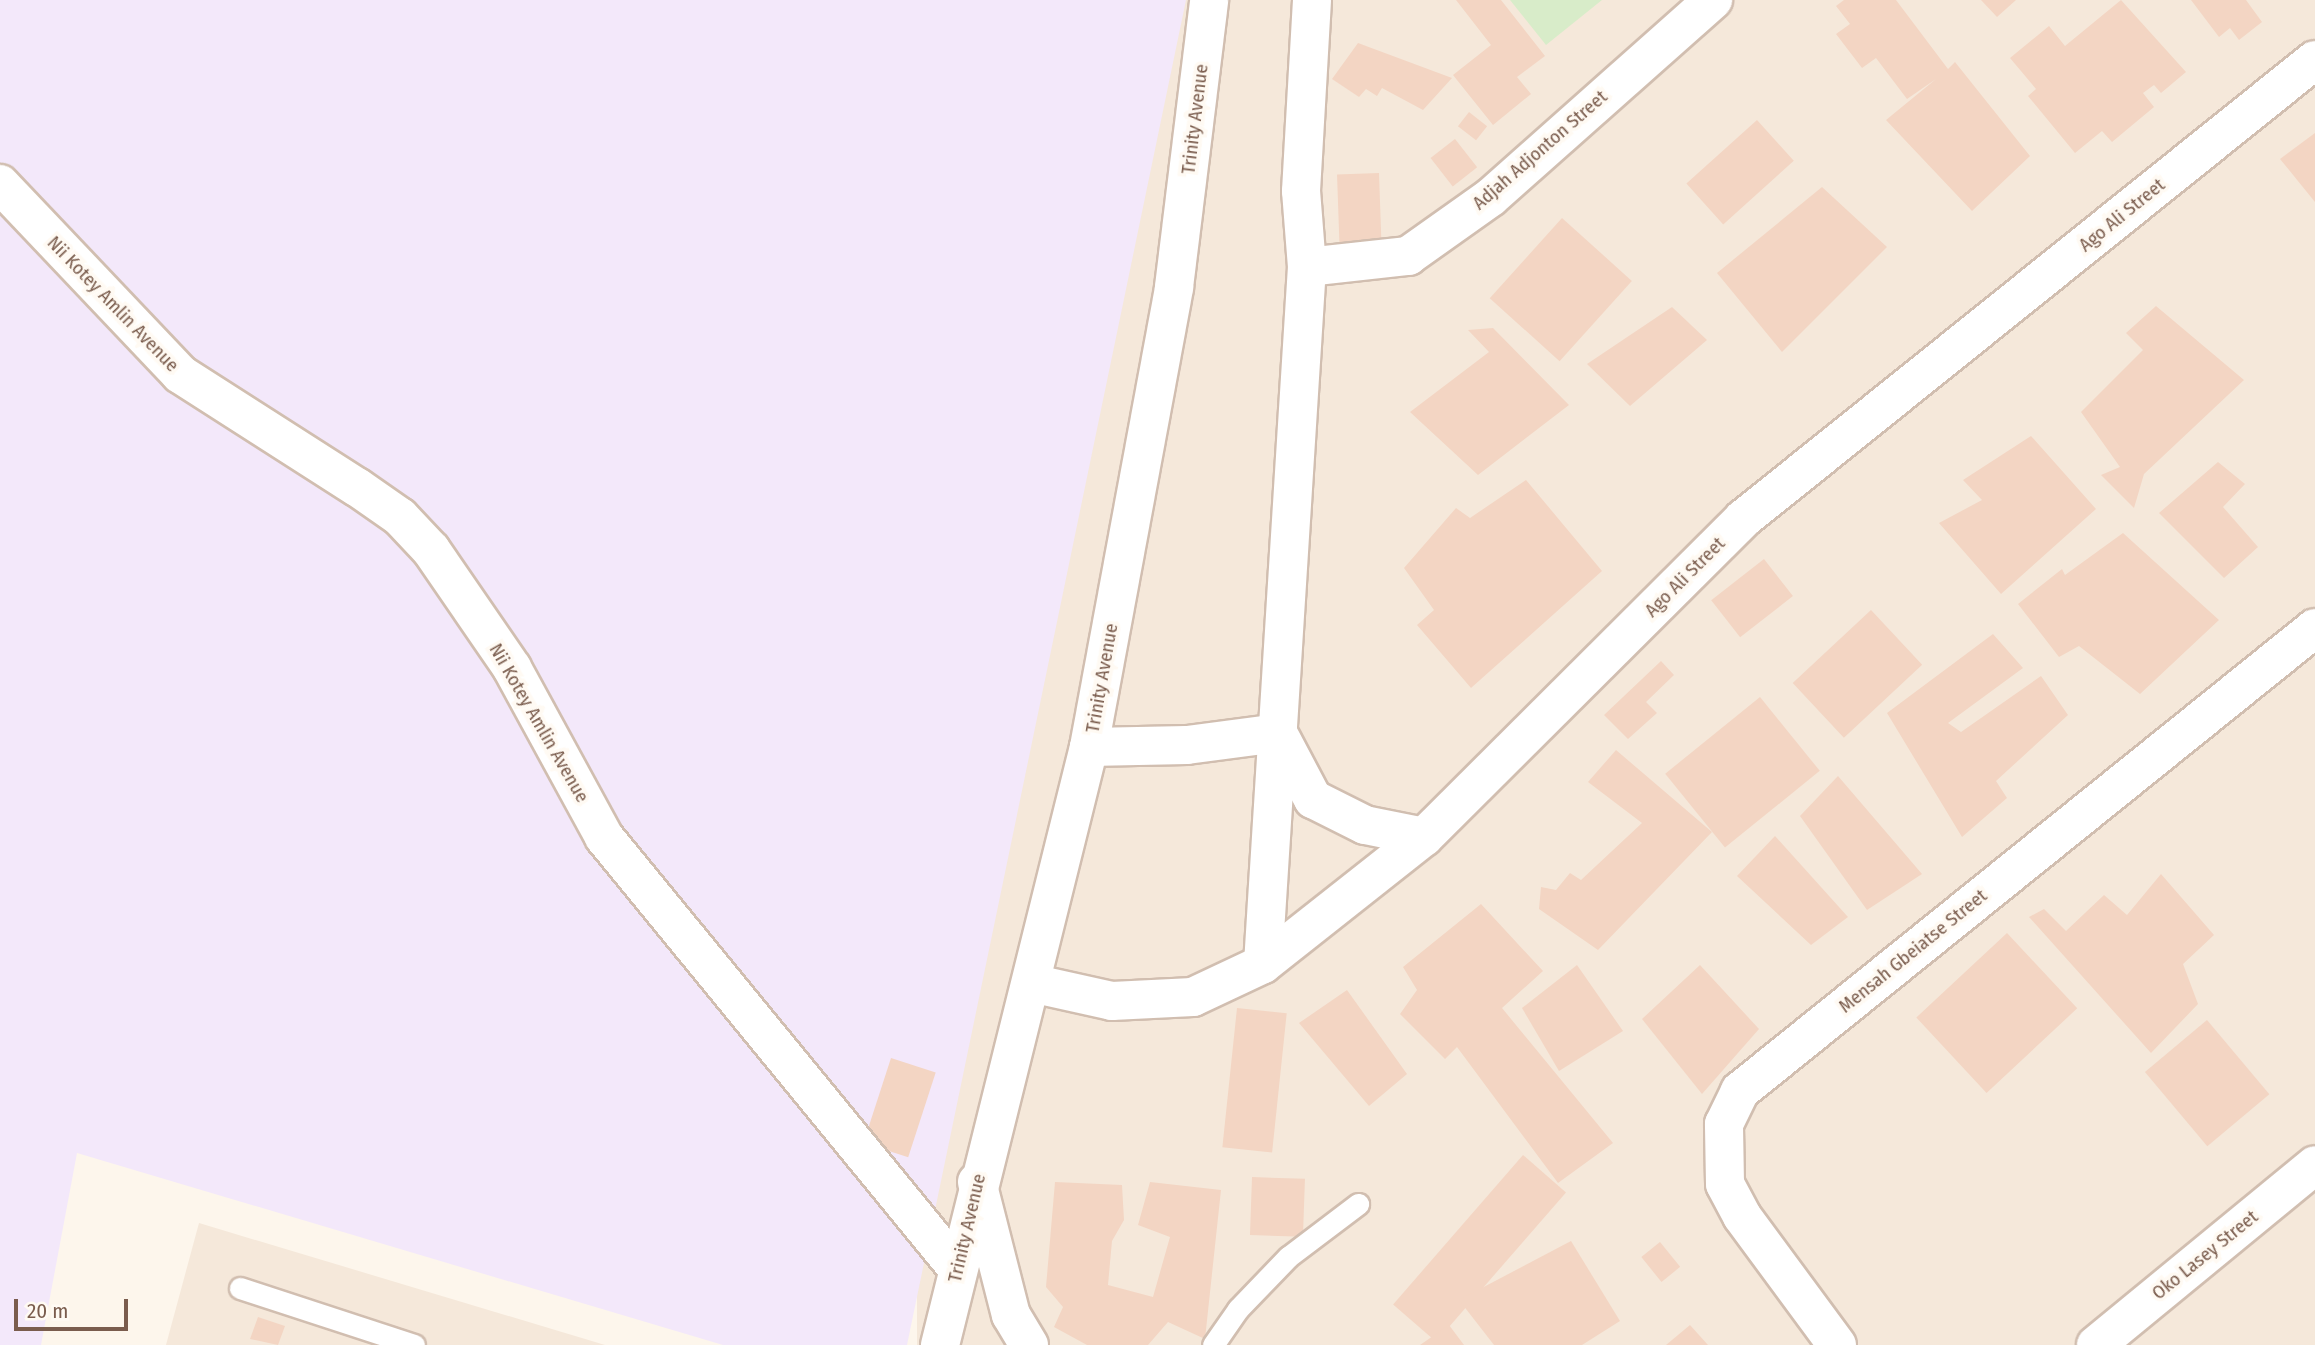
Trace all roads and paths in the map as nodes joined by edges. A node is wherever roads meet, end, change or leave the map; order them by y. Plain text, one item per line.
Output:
1 (1209, 0) edge
2 (1312, 0) edge
3 (1713, 0) edge
4 (2315, 60) edge
5 (0, 184) edge
6 (1307, 267) junction
7 (2315, 628) edge
8 (1278, 733) junction
9 (1089, 747) junction
10 (1424, 837) junction
11 (1263, 964) junction
12 (1031, 983) junction
13 (2315, 1165) edge
14 (977, 1182) junction
15 (1358, 1204) dead end
16 (957, 1268) junction
17 (240, 1288) dead end
18 (414, 1345) edge
19 (940, 1345) edge
20 (1029, 1345) edge
21 (1213, 1345) edge
22 (1837, 1345) edge
23 (2096, 1345) edge

1 - 9 street, Trinity Avenue
2 - 6 street
3 - 6 street, Adjah Adjonton Street
4 - 10 street, Ago Ali Street
5 - 16 street, Nii Kotey Amlin Avenue
6 - 8 street
7 - 22 street, Mensah Gbeiatse Street
8 - 9 street
8 - 10 street
8 - 11 street
9 - 12 street, Trinity Avenue
10 - 11 street, Ago Ali Street
11 - 12 street, Ago Ali Street
12 - 14 street, Trinity Avenue
13 - 23 street, Oko Lasey Street
14 - 16 street, Trinity Avenue
14 - 20 street
15 - 21 lane
16 - 19 street, Trinity Avenue
17 - 18 lane

